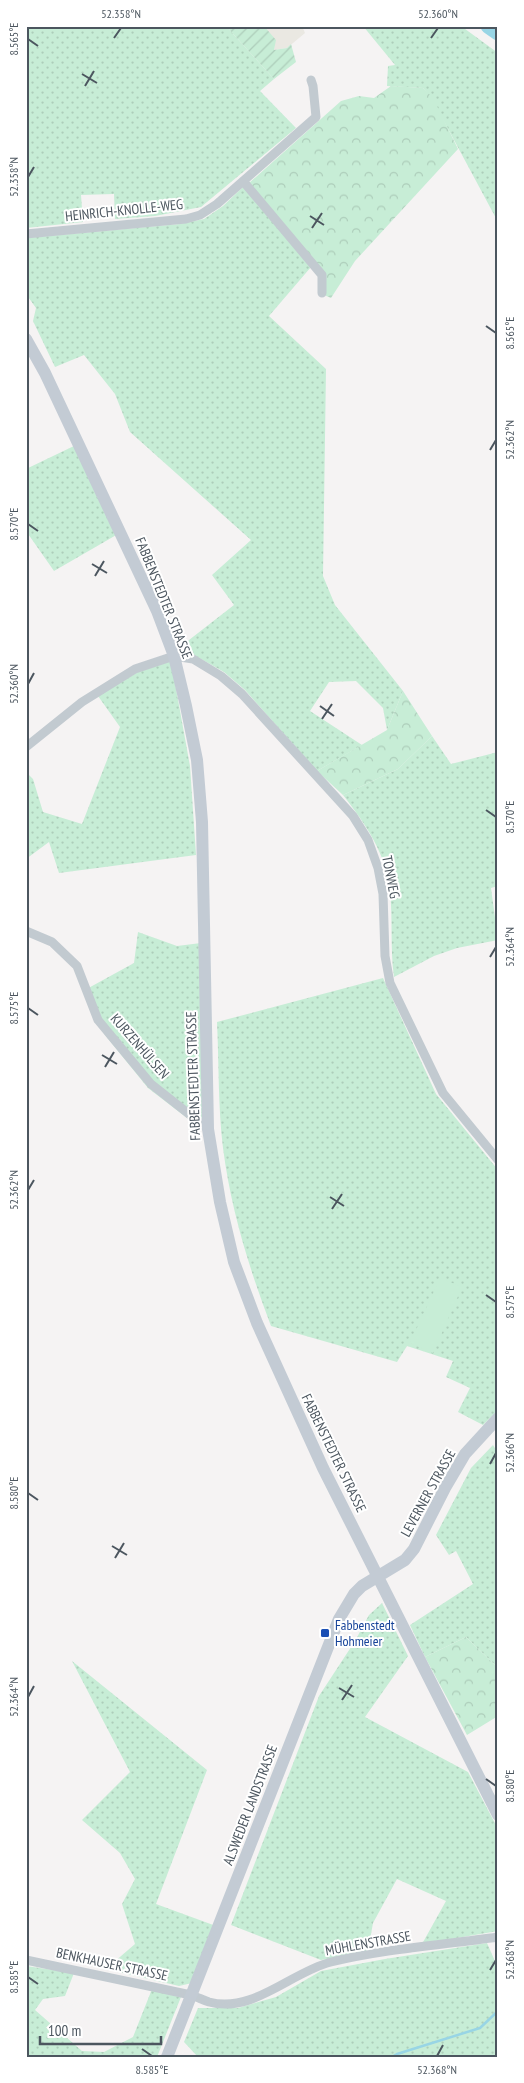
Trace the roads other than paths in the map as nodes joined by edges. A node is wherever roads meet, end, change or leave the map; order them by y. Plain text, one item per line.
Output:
1 (311, 80) dead end
2 (243, 181) junction
3 (26, 234) edge
4 (322, 293) dead end
5 (26, 339) edge
6 (174, 656) junction
7 (26, 747) edge
8 (26, 931) edge
9 (208, 1129) junction
10 (498, 1160) edge
11 (498, 1418) edge
12 (378, 1577) junction
13 (498, 1815) edge
14 (498, 1937) edge
15 (26, 1960) edge
16 (191, 1995) junction
17 (167, 2057) edge

1 - 2 street, HEINRICH-KNOLLE-WEG
2 - 3 street, HEINRICH-KNOLLE-WEG
2 - 4 street
5 - 6 street, FABBENSTEDTER STRASSE
6 - 7 street
6 - 9 street, FABBENSTEDTER STRASSE
6 - 10 street, TONWEG
8 - 9 street, KURZENHÜLSEN
9 - 12 street, FABBENSTEDTER STRASSE
11 - 12 street, LEVERNER STRASSE
12 - 13 street, FABBENSTEDTER STRASSE
12 - 16 street, ALSWEDER LANDSTRASSE
14 - 16 street, MÜHLENSTRASSE
15 - 16 street, BENKHAUSER STRASSE
16 - 17 street, ALSWEDER LANDSTRASSE

